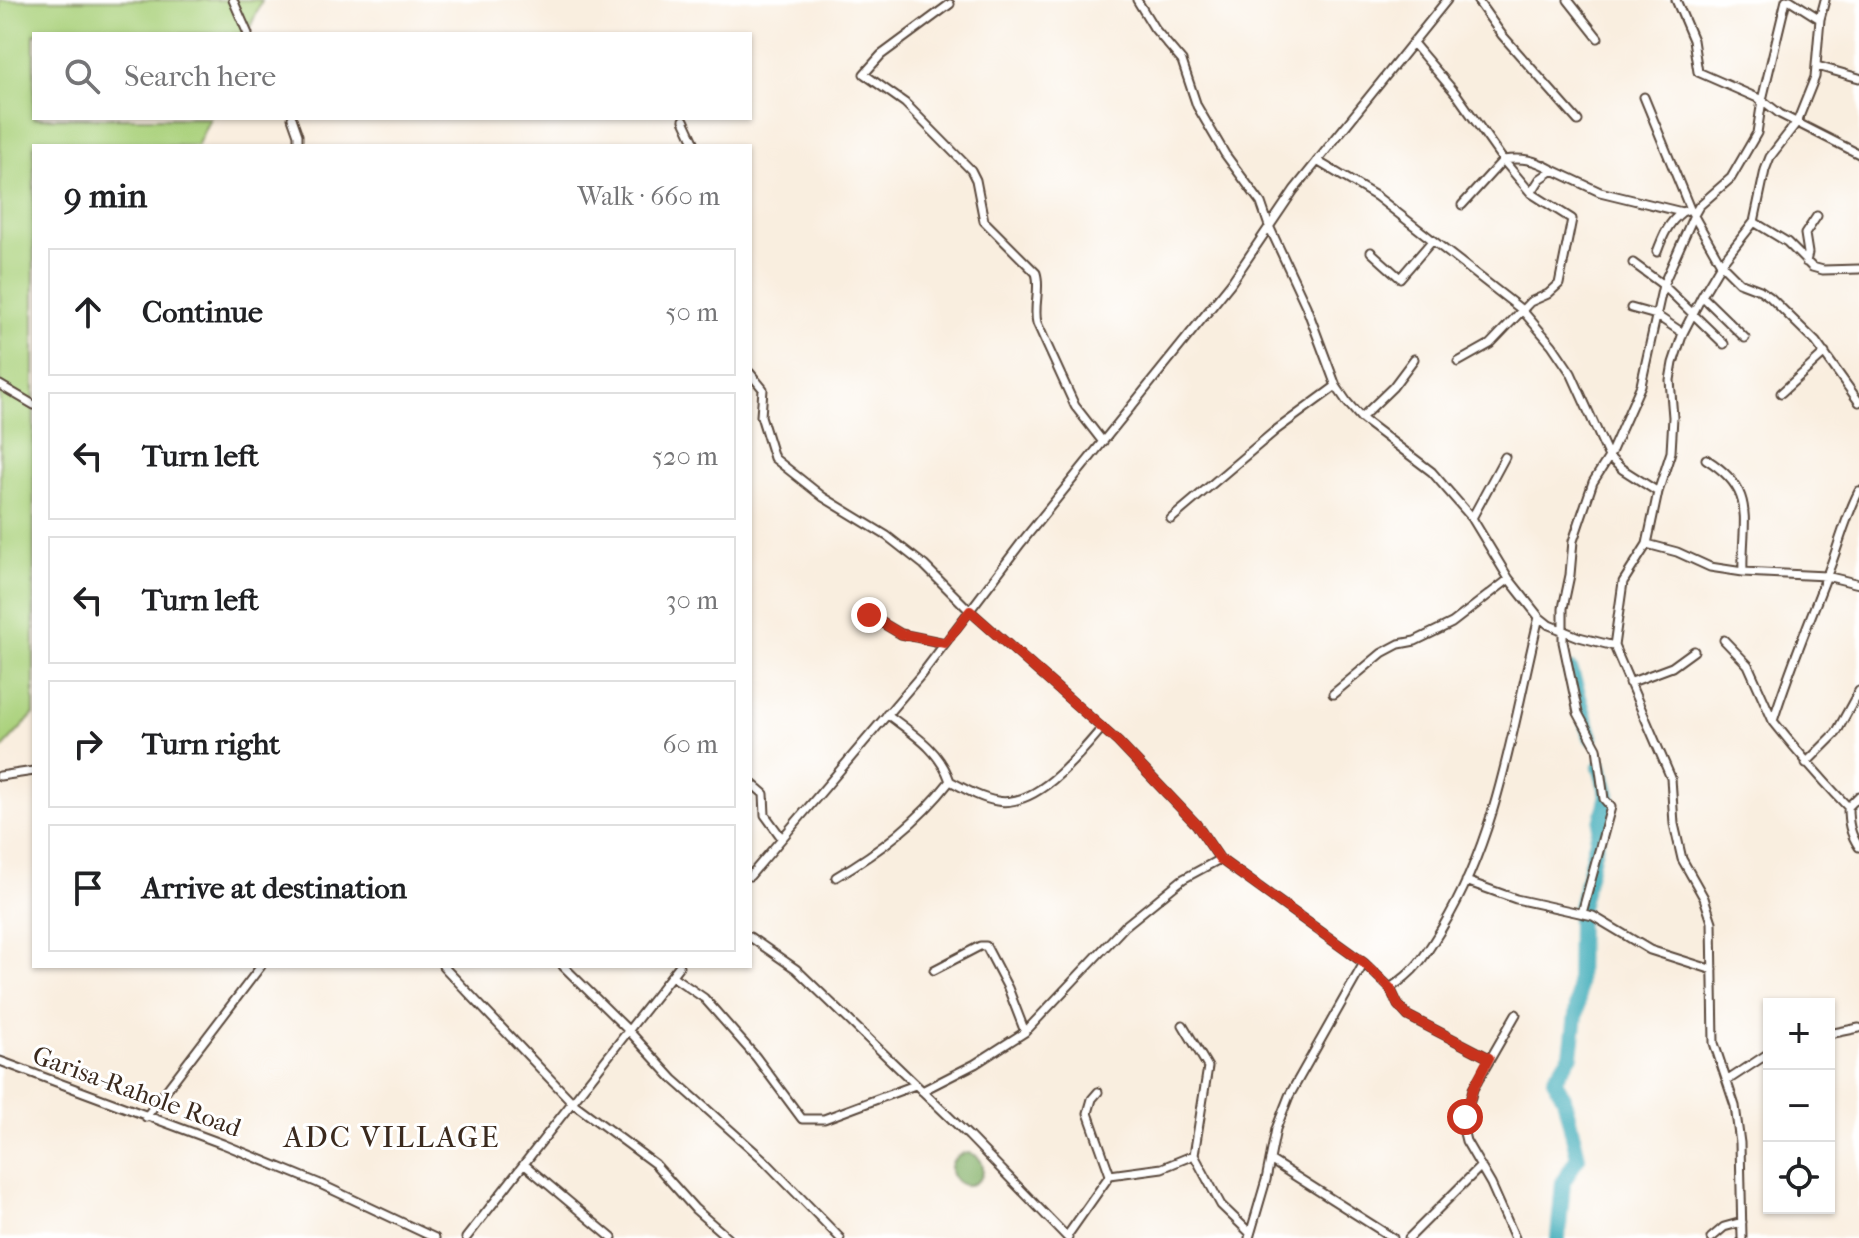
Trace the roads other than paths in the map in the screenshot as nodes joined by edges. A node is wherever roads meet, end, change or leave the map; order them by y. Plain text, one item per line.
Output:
1 (233, 0) edge
2 (1137, 0) edge
3 (1447, 0) edge
4 (1477, 0) edge
5 (1568, 0) edge
6 (1676, 0) edge
7 (1788, 0) edge
8 (1825, 0) edge
9 (950, 4) dead end
10 (1820, 19) junction
11 (247, 32) edge
12 (1598, 38) dead end
13 (1413, 43) junction
14 (1817, 66) junction
15 (1859, 78) edge
16 (1644, 97) dead end
17 (1762, 100) junction
18 (293, 120) edge
19 (684, 120) edge
20 (1578, 121) dead end
21 (1797, 122) junction
22 (298, 144) edge
23 (695, 144) edge
24 (1859, 154) edge
25 (1503, 160) junction
26 (1317, 161) junction
27 (1553, 170) junction
28 (1531, 193) junction
29 (1462, 205) dead end
30 (1689, 212) junction
31 (1817, 216) dead end
32 (1754, 222) junction
33 (1269, 226) junction
34 (1432, 241) junction
35 (1371, 252) dead end
36 (1657, 252) dead end
37 (1806, 262) junction
38 (1633, 263) dead end
39 (1721, 264) junction
40 (1859, 269) edge
41 (1663, 285) junction
42 (1702, 296) junction
43 (1631, 308) dead end
44 (1522, 310) junction
45 (1692, 313) junction
46 (1656, 315) junction
47 (1683, 333) junction
48 (1745, 338) dead end
49 (1724, 344) dead end
50 (1825, 353) junction
51 (1414, 359) dead end
52 (1458, 362) dead end
53 (752, 375) edge
54 (0, 385) edge
55 (1336, 386) junction
56 (1781, 393) dead end
57 (1859, 402) edge
58 (32, 404) edge
59 (1361, 418) junction
60 (1103, 442) junction
61 (1505, 457) dead end
62 (1609, 457) junction
63 (1706, 459) dead end
64 (1859, 491) edge
65 (1658, 492) junction
66 (1472, 518) junction
67 (1171, 519) dead end
68 (1647, 544) junction
69 (1743, 572) junction
70 (1826, 576) junction
71 (1509, 579) junction
72 (1859, 584) edge
73 (970, 611) junction
74 (869, 615) dead end
75 (1539, 617) junction
76 (1563, 630) junction
77 (1724, 640) dead end
78 (945, 643) junction
79 (1614, 646) junction
80 (1694, 651) dead end
81 (1629, 683) junction
82 (1859, 691) edge
83 (1333, 694) dead end
84 (887, 714) junction
85 (1773, 721) junction
86 (1102, 728) junction
87 (1806, 763) junction
88 (32, 771) edge
89 (0, 776) edge
90 (950, 781) junction
91 (752, 784) edge
92 (1859, 796) edge
93 (1848, 807) junction
94 (781, 837) junction
95 (1859, 847) edge
96 (1220, 859) junction
97 (752, 873) edge
98 (836, 877) dead end
99 (1466, 881) junction
100 (1582, 913) junction
101 (752, 938) edge
102 (1364, 963) junction
103 (259, 968) edge
104 (445, 968) edge
105 (565, 968) edge
106 (678, 968) edge
107 (934, 970) dead end
108 (1713, 970) junction
109 (672, 976) junction
110 (1390, 988) junction
111 (1516, 1014) dead end
112 (1183, 1025) dead end
113 (1859, 1028) edge
114 (629, 1031) junction
115 (1025, 1032) junction
116 (1835, 1033) edge
117 (1763, 1057) edge
118 (1489, 1058) junction
119 (0, 1061) edge
120 (1728, 1080) junction
121 (919, 1088) junction
122 (1098, 1092) dead end
123 (574, 1104) junction
124 (146, 1117) junction
125 (1194, 1155) junction
126 (1270, 1160) junction
127 (525, 1165) junction
128 (1481, 1166) junction
129 (1110, 1175) junction
130 (1742, 1222) junction
131 (1249, 1236) edge
132 (1068, 1237) edge
133 (435, 1238) edge
134 (466, 1238) edge
135 (612, 1238) edge
136 (728, 1238) edge
137 (840, 1238) edge
138 (1393, 1238) edge
139 (1409, 1238) edge
140 (1515, 1238) edge
141 (1711, 1238) edge
142 (1742, 1238) edge

1 - 11 street
2 - 33 street
3 - 13 street
4 - 20 street
5 - 12 street
6 - 17 street
7 - 10 street
7 - 17 street
8 - 10 street
9 - 60 street
10 - 14 street
13 - 25 street
13 - 26 street
14 - 15 street
14 - 21 street
16 - 30 street
17 - 21 street
17 - 30 street
18 - 22 street
19 - 23 street
21 - 24 street
21 - 32 street
25 - 27 street
25 - 28 street
25 - 29 street
26 - 33 street
26 - 34 street
27 - 28 street
27 - 30 street
28 - 44 street
30 - 36 street
30 - 39 street
30 - 41 street
31 - 37 street
32 - 37 street
32 - 39 street
33 - 55 street
33 - 60 street
34 - 35 street
34 - 44 street
37 - 40 street
38 - 41 street
39 - 42 street
39 - 50 street
41 - 45 street
41 - 46 street
42 - 45 street
42 - 48 street
43 - 46 street
44 - 52 street
44 - 62 street
45 - 47 street
45 - 49 street
46 - 47 street
46 - 62 street
47 - 65 street
50 - 56 street
50 - 57 street
51 - 59 street
53 - 73 street
54 - 58 street
55 - 59 street
55 - 67 street
59 - 66 street
60 - 73 street
61 - 66 street
62 - 65 street
62 - 76 street
63 - 69 street
64 - 70 street
65 - 68 street
66 - 71 street
68 - 69 street
68 - 79 street
69 - 70 street
70 - 72 street
70 - 85 street
71 - 75 street
71 - 83 street
73 - 78 street
73 - 86 street
74 - 78 street
75 - 76 street
75 - 99 street
76 - 79 street
76 - 100 street
77 - 85 street
78 - 84 street
79 - 81 street
80 - 81 street
81 - 108 street
82 - 87 street
84 - 90 street
84 - 94 street
85 - 87 street
86 - 90 street
86 - 96 street
87 - 93 street
88 - 89 street
90 - 98 street
91 - 94 street
92 - 93 street
93 - 95 street
94 - 97 street
96 - 102 street
96 - 115 street
99 - 100 street
99 - 110 street
100 - 108 street
101 - 121 street
102 - 110 street
102 - 126 street
103 - 124 street
104 - 123 street
105 - 114 street
106 - 109 street
107 - 115 street
108 - 120 street
109 - 114 street
109 - 121 street
110 - 118 street
111 - 118 street
112 - 125 street
113 - 116 street
114 - 123 street
114 - 137 street
115 - 121 street
117 - 120 street
118 - 128 street
119 - 124 street, Garisa-Rahole Road
120 - 130 street
121 - 132 street
122 - 129 street
123 - 127 street
123 - 136 street
124 - 133 street, Garisa-Rahole Road
125 - 129 street
125 - 131 street
126 - 131 street
126 - 138 street
127 - 134 street
127 - 135 street
128 - 139 street
128 - 140 street
129 - 132 street
130 - 141 street
130 - 142 street

